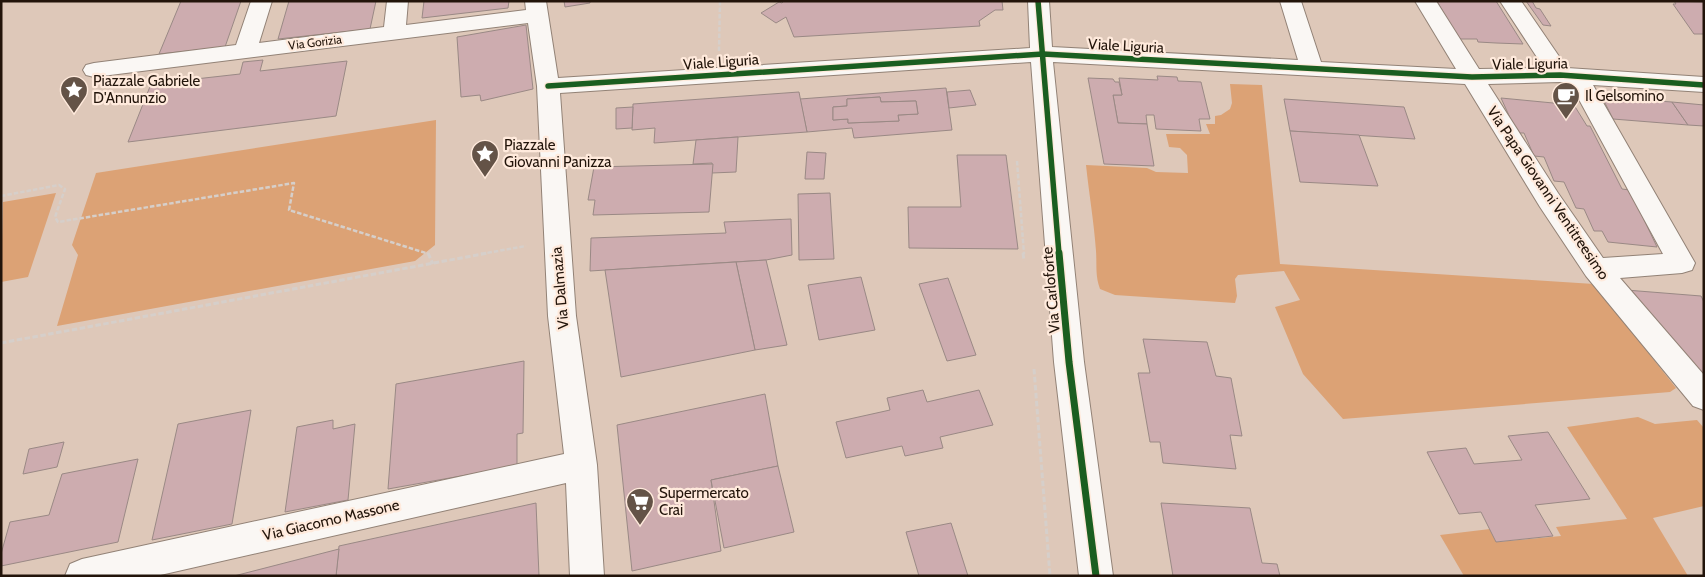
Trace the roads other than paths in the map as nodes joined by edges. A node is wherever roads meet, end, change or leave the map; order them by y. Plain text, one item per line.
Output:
1 (262, 1) edge
2 (398, 1) edge
3 (1038, 1) edge
4 (1290, 1) edge
5 (1425, 1) edge
6 (1510, 1) edge
7 (536, 8) edge
8 (394, 33) junction
9 (245, 51) junction
10 (1043, 54) junction
11 (1312, 68) junction
12 (94, 70) dead end
13 (1568, 75) junction
14 (1472, 77) junction
15 (1704, 85) edge
16 (548, 86) junction
17 (1596, 269) junction
18 (1704, 397) edge
19 (581, 465) junction
20 (82, 576) edge
21 (587, 576) edge
22 (1096, 576) edge

1 - 9 street
2 - 8 street
3 - 10 street, Via Carloforte
4 - 11 street
5 - 14 street, Via Papa Giovanni Ventitreesimo
6 - 13 street
7 - 8 street, Via Gorizia
7 - 16 street, Via Dalmazia
8 - 9 street, Via Gorizia
9 - 12 street, Via Gorizia
10 - 11 street, Viale Liguria
10 - 16 street, Viale Liguria
10 - 22 street, Via Carloforte
11 - 14 street, Viale Liguria
13 - 14 street, Viale Liguria
13 - 15 street, Viale Liguria
13 - 17 street
14 - 17 street, Via Papa Giovanni Ventitreesimo
16 - 19 street, Via Dalmazia
17 - 18 street, Via Papa Giovanni Ventitreesimo
19 - 20 street, Via Giacomo Massone
19 - 21 street, Via Dalmazia

